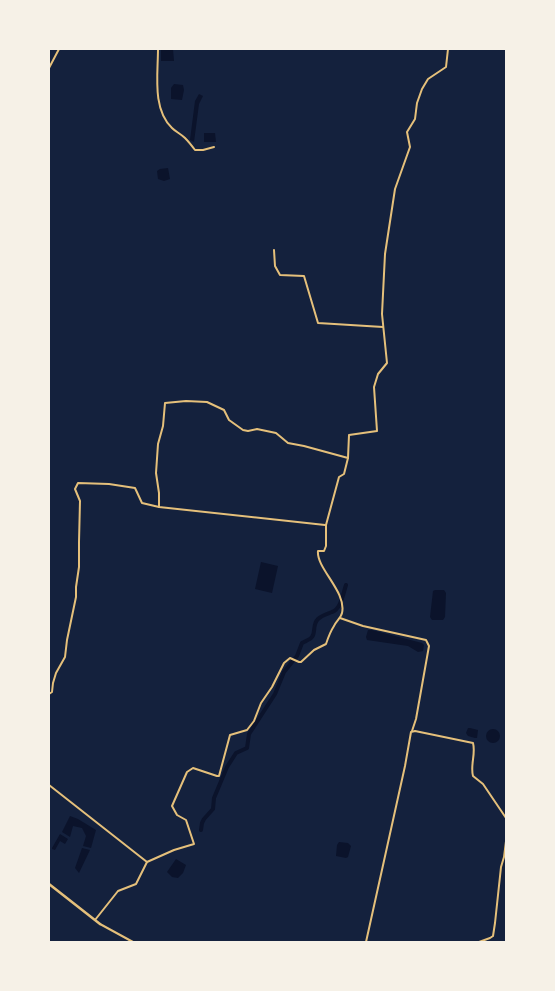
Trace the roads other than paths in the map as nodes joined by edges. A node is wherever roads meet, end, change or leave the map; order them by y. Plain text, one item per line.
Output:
1 (59, 49) edge
2 (158, 49) edge
3 (448, 49) edge
4 (49, 68) edge
5 (214, 147) dead end
6 (274, 250) dead end
7 (383, 327) junction
8 (348, 458) junction
9 (159, 507) junction
10 (326, 525) junction
11 (340, 618) junction
12 (49, 694) edge
13 (412, 731) junction
14 (49, 786) edge
15 (506, 818) edge
16 (506, 841) edge
17 (147, 862) junction
18 (49, 884) edge
19 (95, 920) junction
20 (100, 924) joint
21 (133, 942) edge
22 (366, 942) edge
23 (479, 942) edge

1 - 4 street
2 - 5 street
3 - 7 street
6 - 7 street
7 - 8 street
8 - 9 street
8 - 10 street
9 - 10 street
9 - 12 street
10 - 11 street
11 - 13 street
11 - 17 street
13 - 15 street
13 - 22 street
14 - 17 street
16 - 23 street
17 - 19 street
18 - 19 street
19 - 20 street
20 - 21 street

